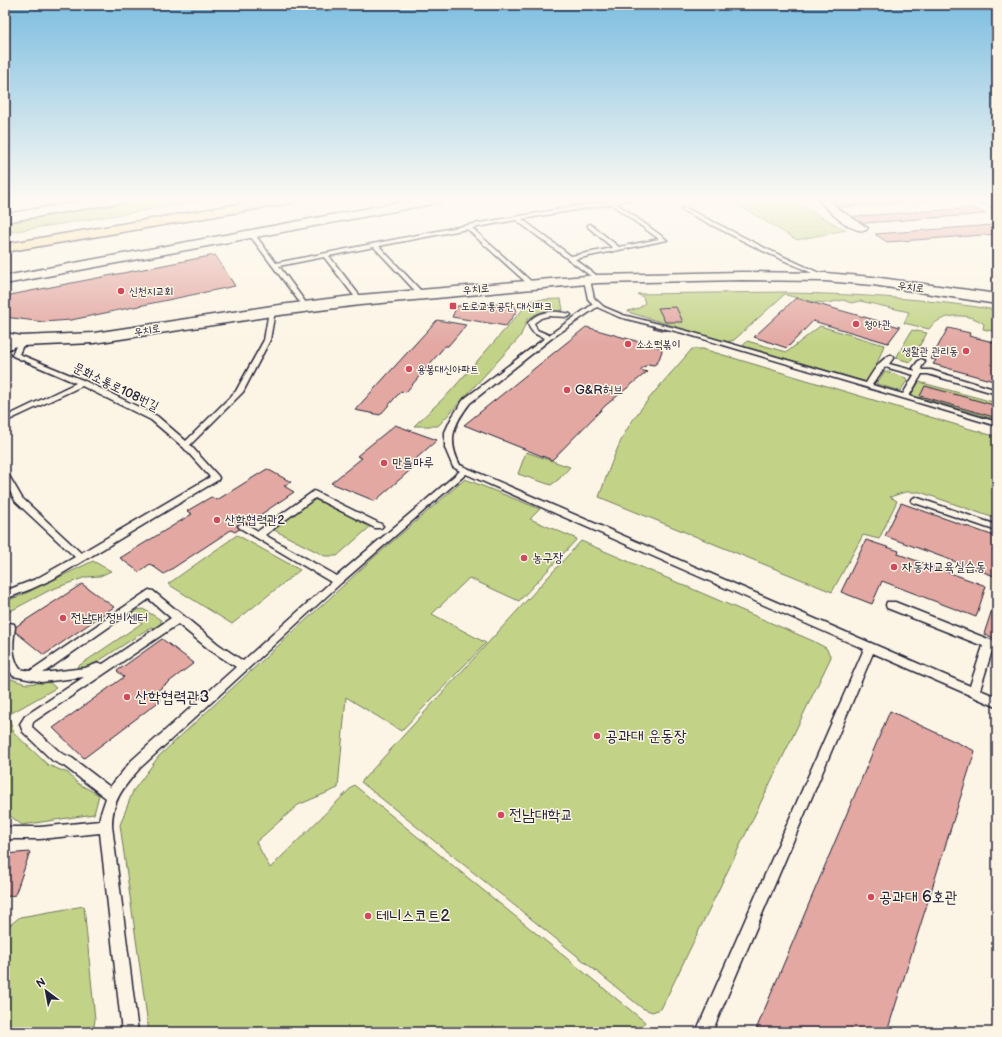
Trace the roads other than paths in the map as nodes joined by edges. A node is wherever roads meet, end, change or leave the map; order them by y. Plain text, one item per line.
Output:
1 (176, 247) edge
2 (262, 247) edge
3 (364, 247) edge
4 (378, 247) edge
5 (490, 247) edge
6 (556, 247) edge
7 (626, 247) edge
8 (760, 247) edge
9 (618, 249) joint
10 (325, 255) junction
11 (570, 258) junction
12 (275, 265) junction
13 (825, 277) junction
14 (5, 280) edge
15 (593, 280) junction
16 (530, 284) junction
17 (421, 294) junction
18 (995, 299) edge
19 (360, 300) junction
20 (598, 304) junction
21 (306, 307) junction
22 (272, 311) junction
23 (568, 315) dead end
24 (550, 337) junction
25 (5, 338) edge
26 (22, 341) junction
27 (5, 349) edge
28 (891, 357) dead end
29 (922, 361) dead end
30 (884, 366) junction
31 (919, 373) junction
32 (82, 383) junction
33 (868, 386) junction
34 (997, 392) edge
35 (905, 397) junction
36 (5, 420) edge
37 (997, 424) edge
38 (186, 445) junction
39 (465, 471) junction
40 (5, 476) edge
41 (915, 500) dead end
42 (243, 526) dead end
43 (378, 526) dead end
44 (997, 528) edge
45 (258, 535) junction
46 (81, 558) junction
47 (338, 581) junction
48 (5, 596) edge
49 (891, 605) dead end
50 (180, 618) junction
51 (10, 627) dead end
52 (871, 646) junction
53 (993, 646) edge
54 (114, 662) junction
55 (244, 667) junction
56 (31, 676) junction
57 (974, 692) junction
58 (997, 702) edge
59 (112, 796) junction
60 (106, 826) junction
61 (5, 833) edge
62 (130, 1032) edge
63 (704, 1032) edge

1 - 14 main road
2 - 12 lane
3 - 10 lane
4 - 17 lane
5 - 16 lane
6 - 11 lane
7 - 9 lane
8 - 13 lane, 우치로
9 - 11 lane
10 - 12 lane
10 - 19 lane
11 - 15 lane
12 - 21 lane
13 - 15 main road, 우치로
13 - 18 main road, 우치로
15 - 16 main road, 우치로
15 - 20 lane
16 - 17 main road, 우치로
17 - 19 main road, 우치로
19 - 21 main road, 우치로
20 - 24 lane
20 - 33 lane
21 - 22 main road, 우치로
22 - 26 main road, 우치로
22 - 38 lane
23 - 24 lane
24 - 39 lane
25 - 26 main road, 우치로
26 - 27 lane, 우치로
26 - 32 lane, 문화소통로108번길
28 - 30 lane
29 - 31 lane
30 - 31 lane
30 - 33 lane
31 - 34 lane
31 - 35 lane
32 - 36 lane
32 - 38 lane, 문화소통로108번길
33 - 35 lane
35 - 37 lane
38 - 46 lane, 문화소통로108번길
39 - 47 lane
39 - 52 lane
40 - 46 lane
41 - 44 lane
42 - 45 lane
43 - 45 lane
45 - 47 lane
46 - 48 lane, 문화소통로108번길
47 - 55 lane
49 - 53 lane
50 - 54 lane
50 - 55 lane
50 - 56 lane
51 - 56 lane
52 - 57 lane
52 - 63 lane
53 - 57 lane
54 - 56 lane
54 - 59 lane
55 - 59 lane
57 - 58 lane
59 - 60 lane
60 - 61 lane
60 - 62 lane

